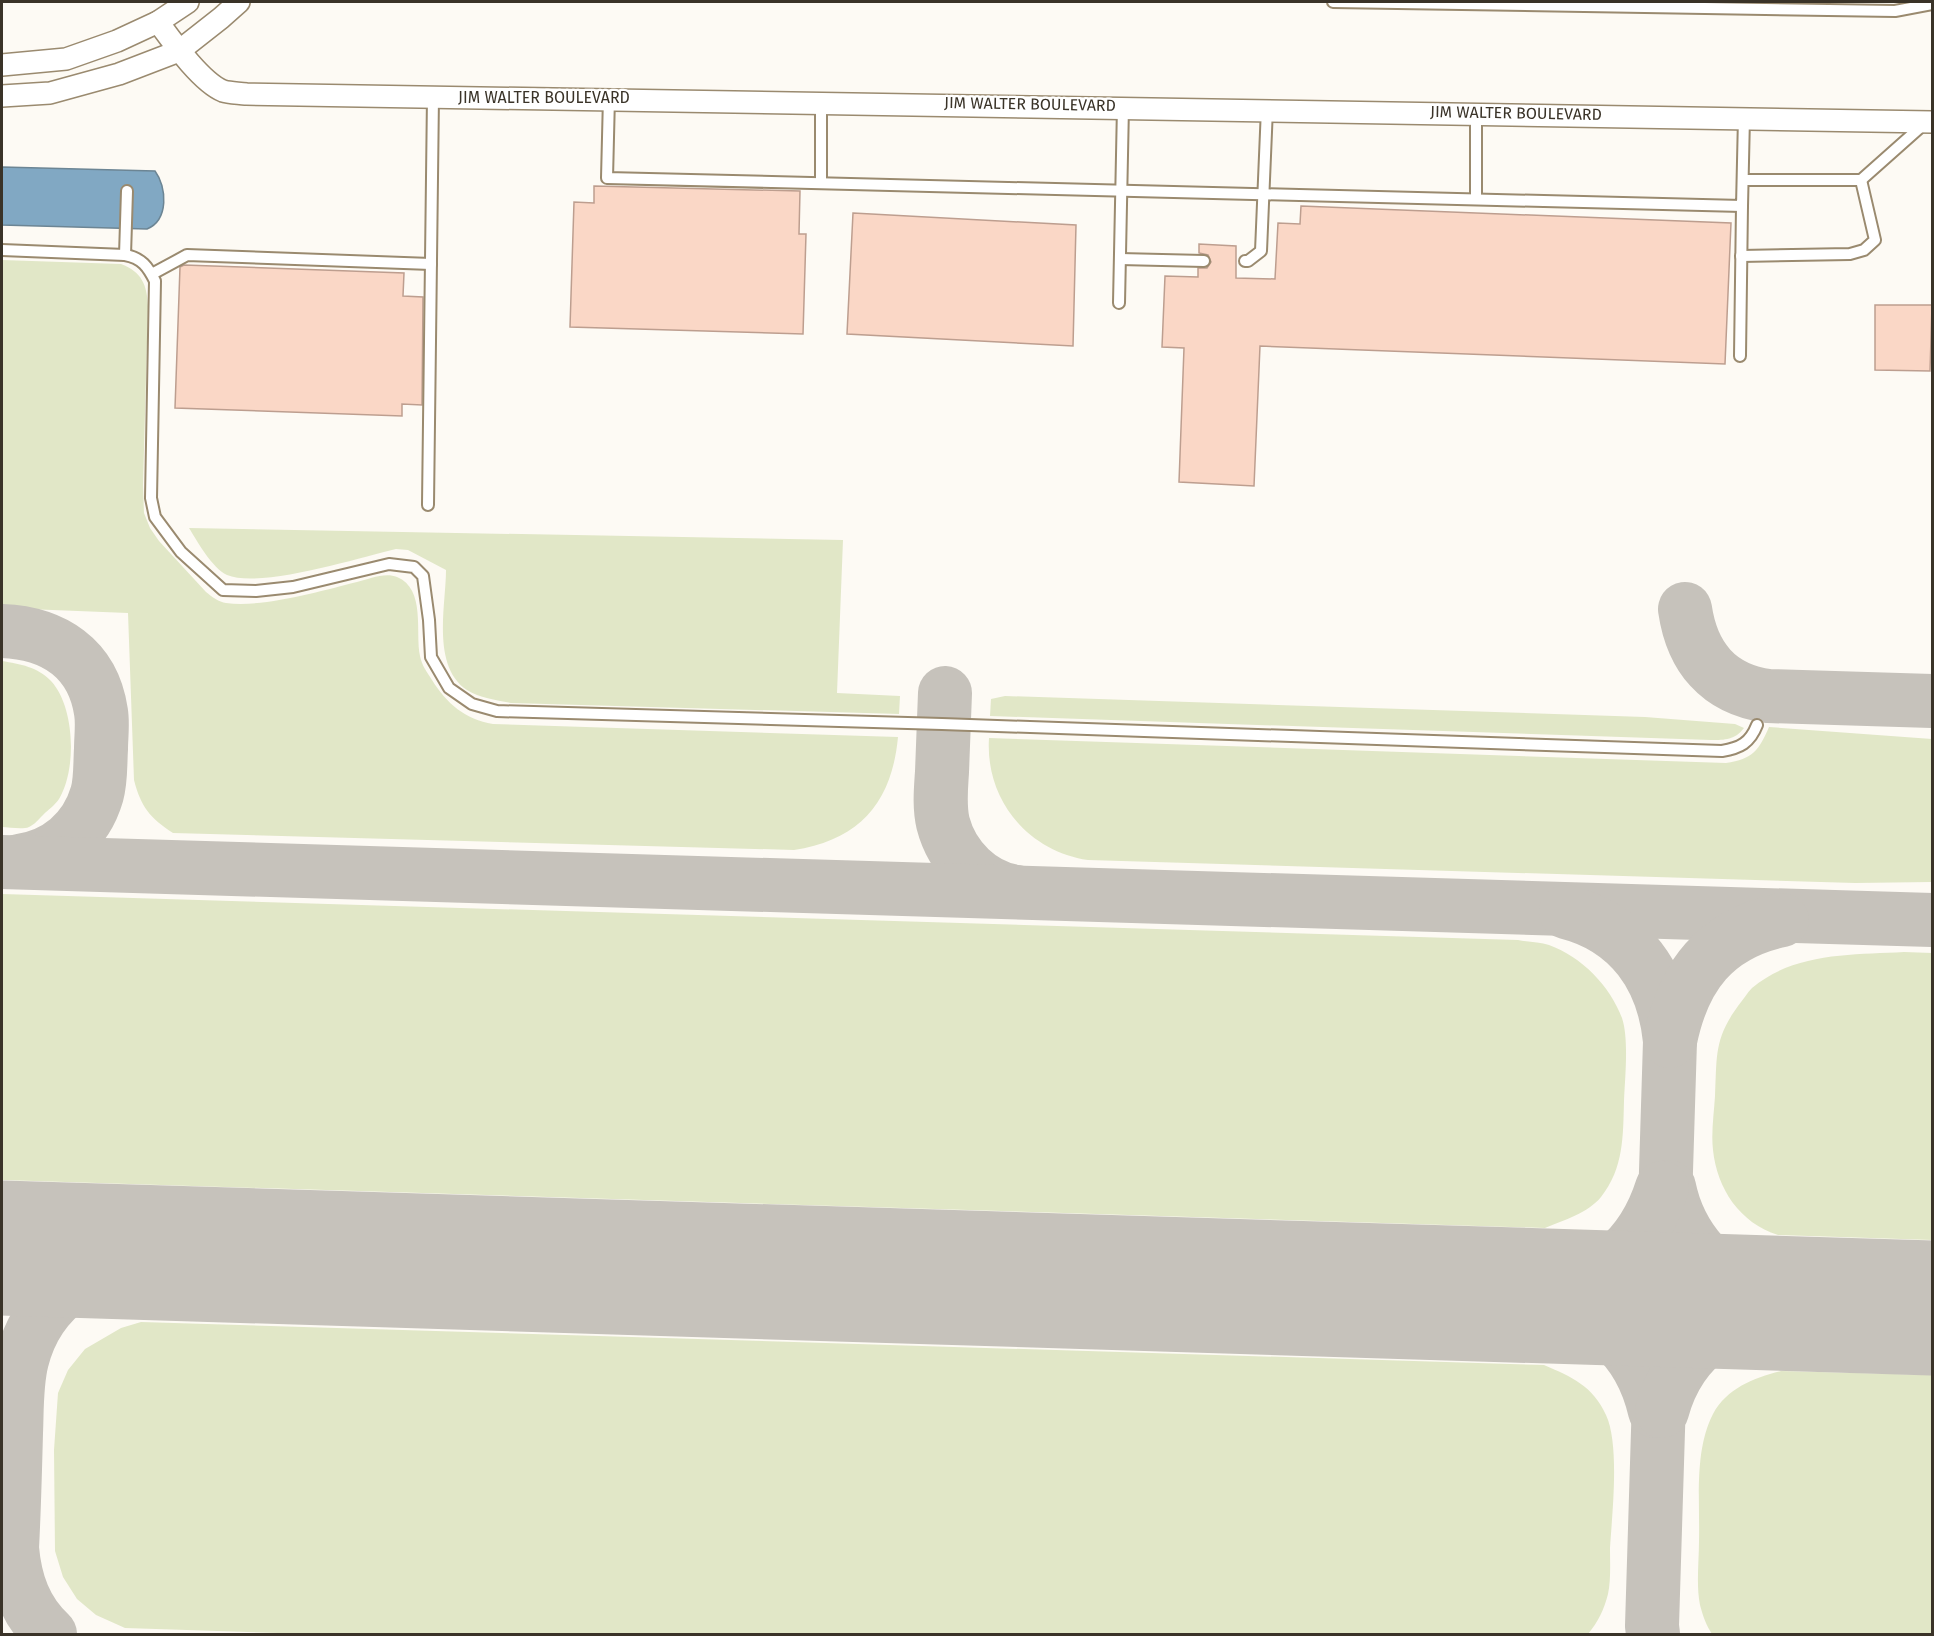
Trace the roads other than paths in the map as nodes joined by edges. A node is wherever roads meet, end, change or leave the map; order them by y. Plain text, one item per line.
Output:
1 (188, 2) edge
2 (239, 2) edge
3 (1333, 2) edge
4 (1421, 3) edge
5 (1451, 3) edge
6 (1932, 4) edge
7 (158, 22) junction
8 (178, 51) junction
9 (2, 66) edge
10 (2, 96) edge
11 (434, 96) junction
12 (609, 97) junction
13 (821, 100) junction
14 (1123, 106) junction
15 (1267, 108) junction
16 (1476, 112) junction
17 (1744, 117) junction
18 (1930, 122) edge
19 (1743, 180) junction
20 (1861, 180) junction
21 (821, 183) junction
22 (127, 191) dead end
23 (1122, 192) junction
24 (1264, 193) junction
25 (1476, 199) junction
26 (1742, 206) junction
27 (2, 250) edge
28 (125, 255) junction
29 (1742, 256) junction
30 (1120, 260) junction
31 (1204, 261) dead end
32 (1245, 261) dead end
33 (431, 264) junction
34 (152, 274) junction
35 (1119, 303) dead end
36 (1740, 356) dead end
37 (428, 504) dead end
38 (1757, 725) dead end

1 - 7 street
2 - 8 street
3 - 4 lane
4 - 5 lane
5 - 6 lane
7 - 8 street, JIM WALTER BOULEVARD
7 - 9 street
8 - 10 street
8 - 11 street, JIM WALTER BOULEVARD
11 - 12 street, JIM WALTER BOULEVARD
11 - 33 lane
12 - 13 street, JIM WALTER BOULEVARD
12 - 21 lane
13 - 14 street, JIM WALTER BOULEVARD
13 - 21 lane
14 - 15 street, JIM WALTER BOULEVARD
14 - 23 lane
15 - 16 street, JIM WALTER BOULEVARD
15 - 24 lane
16 - 17 street, JIM WALTER BOULEVARD
16 - 25 lane
17 - 18 street, JIM WALTER BOULEVARD
17 - 19 lane
18 - 20 lane
19 - 20 lane
19 - 26 lane
20 - 29 lane
21 - 23 lane
22 - 28 lane
23 - 24 lane
23 - 30 lane
24 - 25 lane
24 - 32 lane
25 - 26 lane
26 - 29 lane
27 - 28 lane
28 - 34 lane
29 - 36 lane
30 - 31 lane
30 - 35 lane
33 - 34 lane
33 - 37 lane
34 - 38 lane

